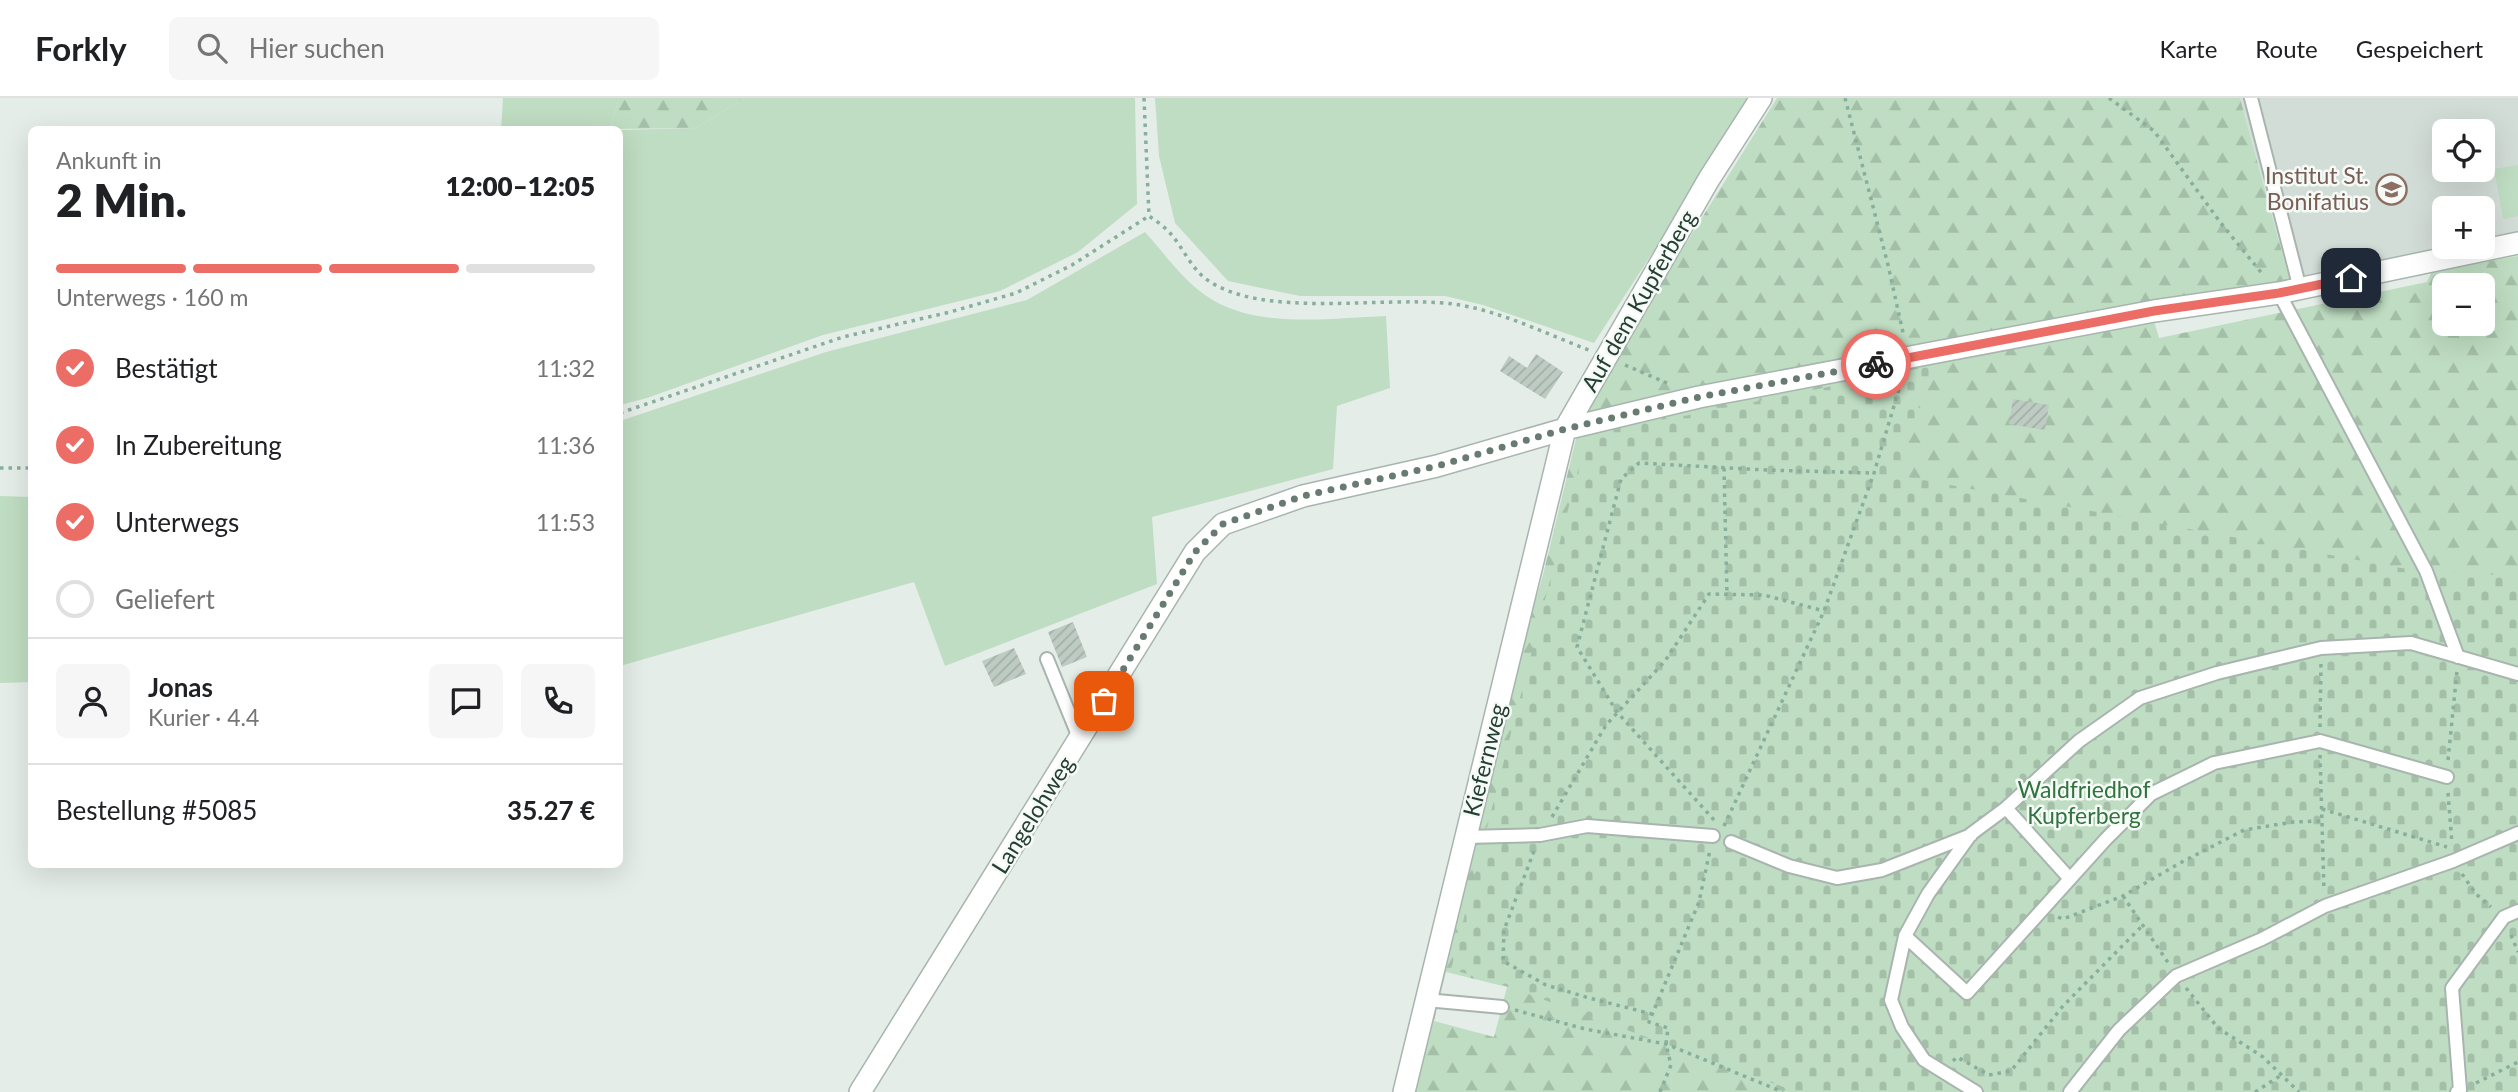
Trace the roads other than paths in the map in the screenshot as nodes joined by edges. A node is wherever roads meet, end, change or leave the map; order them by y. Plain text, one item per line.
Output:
1 (1761, 98) edge
2 (2251, 98) edge
3 (2518, 243) edge
4 (2290, 291) junction
5 (1565, 429) junction
6 (2458, 657) junction
7 (1047, 659) dead end
8 (2518, 674) edge
9 (1080, 740) junction
10 (2447, 777) road end
11 (2006, 808) junction
12 (2518, 833) edge
13 (1971, 834) junction
14 (1713, 836) road end
15 (1466, 837) junction
16 (1731, 842) dead end
17 (2070, 879) junction
18 (2518, 911) edge
19 (1905, 936) junction
20 (1426, 1000) junction
21 (1502, 1007) road end
22 (2458, 1091) edge
23 (860, 1092) edge
24 (1404, 1092) edge
25 (1976, 1092) edge
26 (2070, 1092) edge

1 - 5 street, Auf dem Kupferberg
2 - 4 lane
3 - 4 street, Auf dem Kupferberg
4 - 5 street, Auf dem Kupferberg
4 - 6 lane
5 - 9 street, Langelohweg
5 - 15 street, Kiefernweg
6 - 8 lane
6 - 11 lane
7 - 9 lane
9 - 23 street, Langelohweg
10 - 17 lane
11 - 13 lane
11 - 17 lane
12 - 26 lane
13 - 16 lane
13 - 19 lane
14 - 15 lane
15 - 20 street, Kiefernweg
17 - 19 lane
18 - 22 lane
19 - 25 lane
20 - 21 lane
20 - 24 street, Kiefernweg

